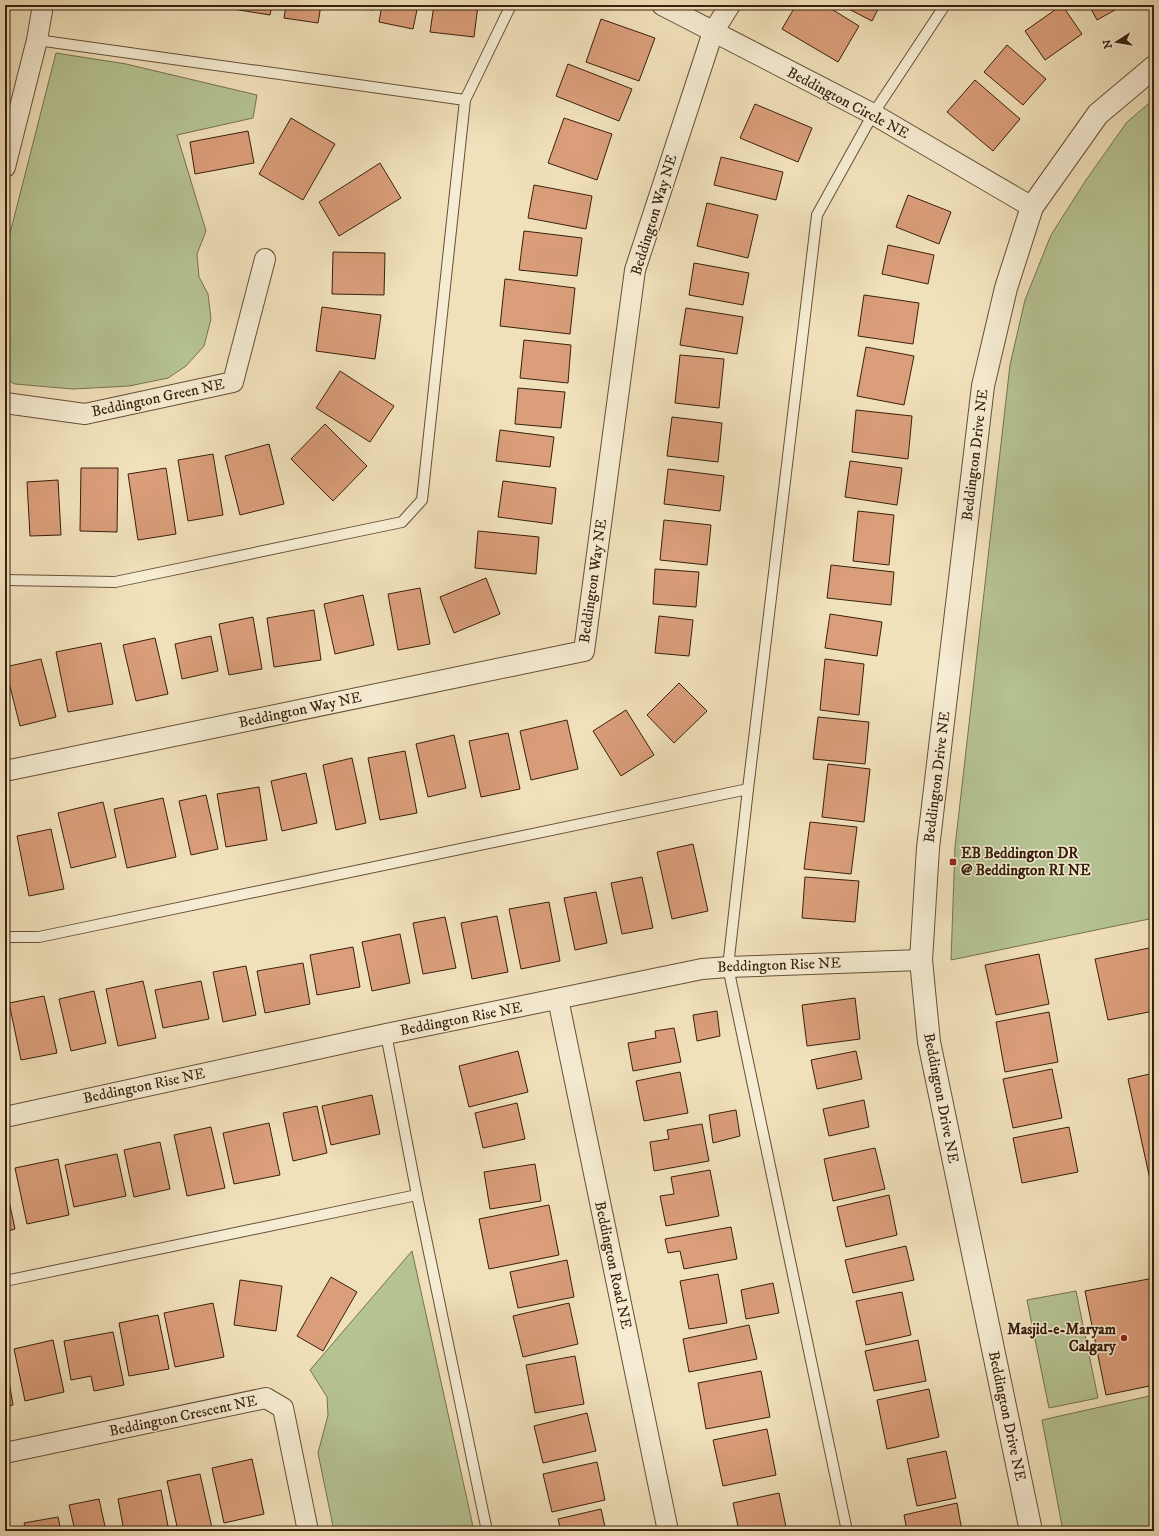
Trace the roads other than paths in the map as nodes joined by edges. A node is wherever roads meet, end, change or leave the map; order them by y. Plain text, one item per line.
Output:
1 (43, 5) edge
2 (511, 5) edge
3 (662, 5) edge
4 (730, 5) edge
5 (946, 5) edge
6 (713, 32) junction
7 (37, 40) junction
8 (1154, 67) edge
9 (465, 100) junction
10 (873, 114) junction
11 (5, 167) edge
12 (1032, 207) junction
13 (265, 259) dead end
14 (5, 403) edge
15 (5, 580) edge
16 (5, 770) edge
17 (748, 789) junction
18 (5, 937) edge
19 (921, 960) junction
20 (728, 967) junction
21 (558, 999) junction
22 (386, 1034) junction
23 (5, 1117) edge
24 (417, 1195) junction
25 (5, 1281) edge
26 (5, 1453) edge
27 (308, 1531) edge
28 (487, 1531) edge
29 (668, 1531) edge
30 (847, 1531) edge
31 (1031, 1531) edge

1 - 7 street
2 - 9 lane
3 - 6 street, Beddington Circle NE
4 - 6 street
5 - 10 lane
6 - 10 street, Beddington Circle NE
6 - 16 street, Beddington Way NE
7 - 9 lane
7 - 11 street
8 - 12 street, Beddington Drive NE
9 - 15 lane
10 - 12 street, Beddington Circle NE
10 - 17 lane
12 - 19 street, Beddington Drive NE
13 - 14 street, Beddington Green NE
17 - 18 lane
17 - 20 lane
19 - 20 street, Beddington Rise NE
19 - 31 street, Beddington Drive NE
20 - 21 street, Beddington Rise NE
20 - 30 lane
21 - 22 street, Beddington Rise NE
21 - 29 street, Beddington Road NE
22 - 23 street, Beddington Rise NE
22 - 24 lane
24 - 25 lane
24 - 28 lane
26 - 27 street, Beddington Crescent NE

